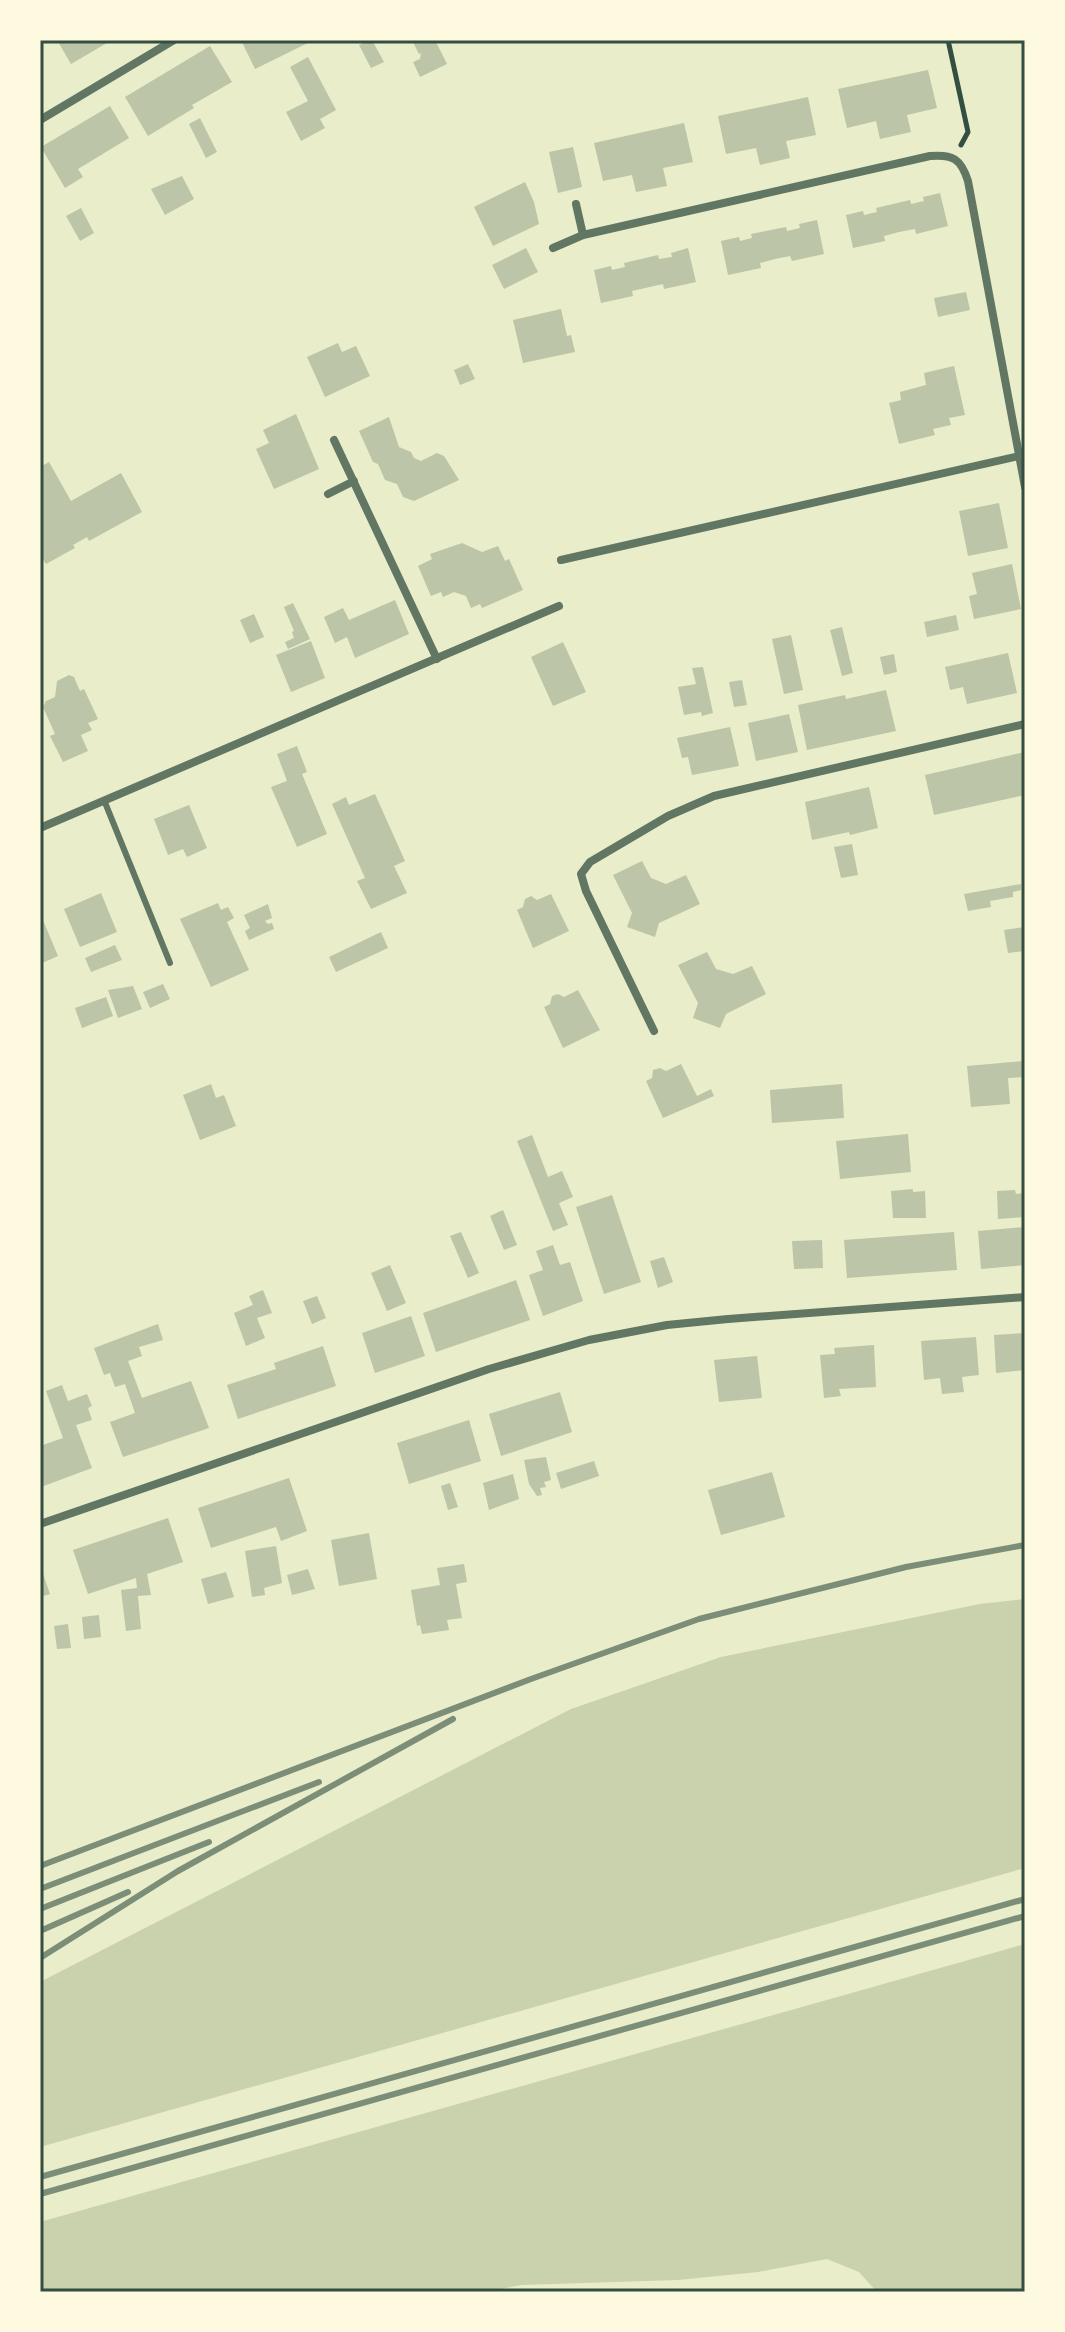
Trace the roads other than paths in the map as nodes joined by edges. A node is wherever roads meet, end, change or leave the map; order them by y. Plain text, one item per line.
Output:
1 (174, 40) edge
2 (40, 120) edge
3 (576, 204) dead end
4 (583, 235) junction
5 (553, 248) dead end
6 (334, 440) dead end
7 (1019, 456) junction
8 (354, 481) junction
9 (1025, 487) edge
10 (328, 494) dead end
11 (561, 560) dead end
12 (559, 606) dead end
13 (437, 659) junction
14 (1025, 724) edge
15 (104, 800) junction
16 (40, 828) edge
17 (170, 963) dead end
18 (654, 1031) dead end
19 (1025, 1297) edge
20 (40, 1524) edge

1 - 2 street
3 - 4 street
4 - 5 street
4 - 7 street
6 - 8 street
7 - 9 street
7 - 11 street
8 - 10 street
8 - 13 street
12 - 13 street
13 - 15 street
14 - 18 street
15 - 16 street
15 - 17 lane
19 - 20 street

